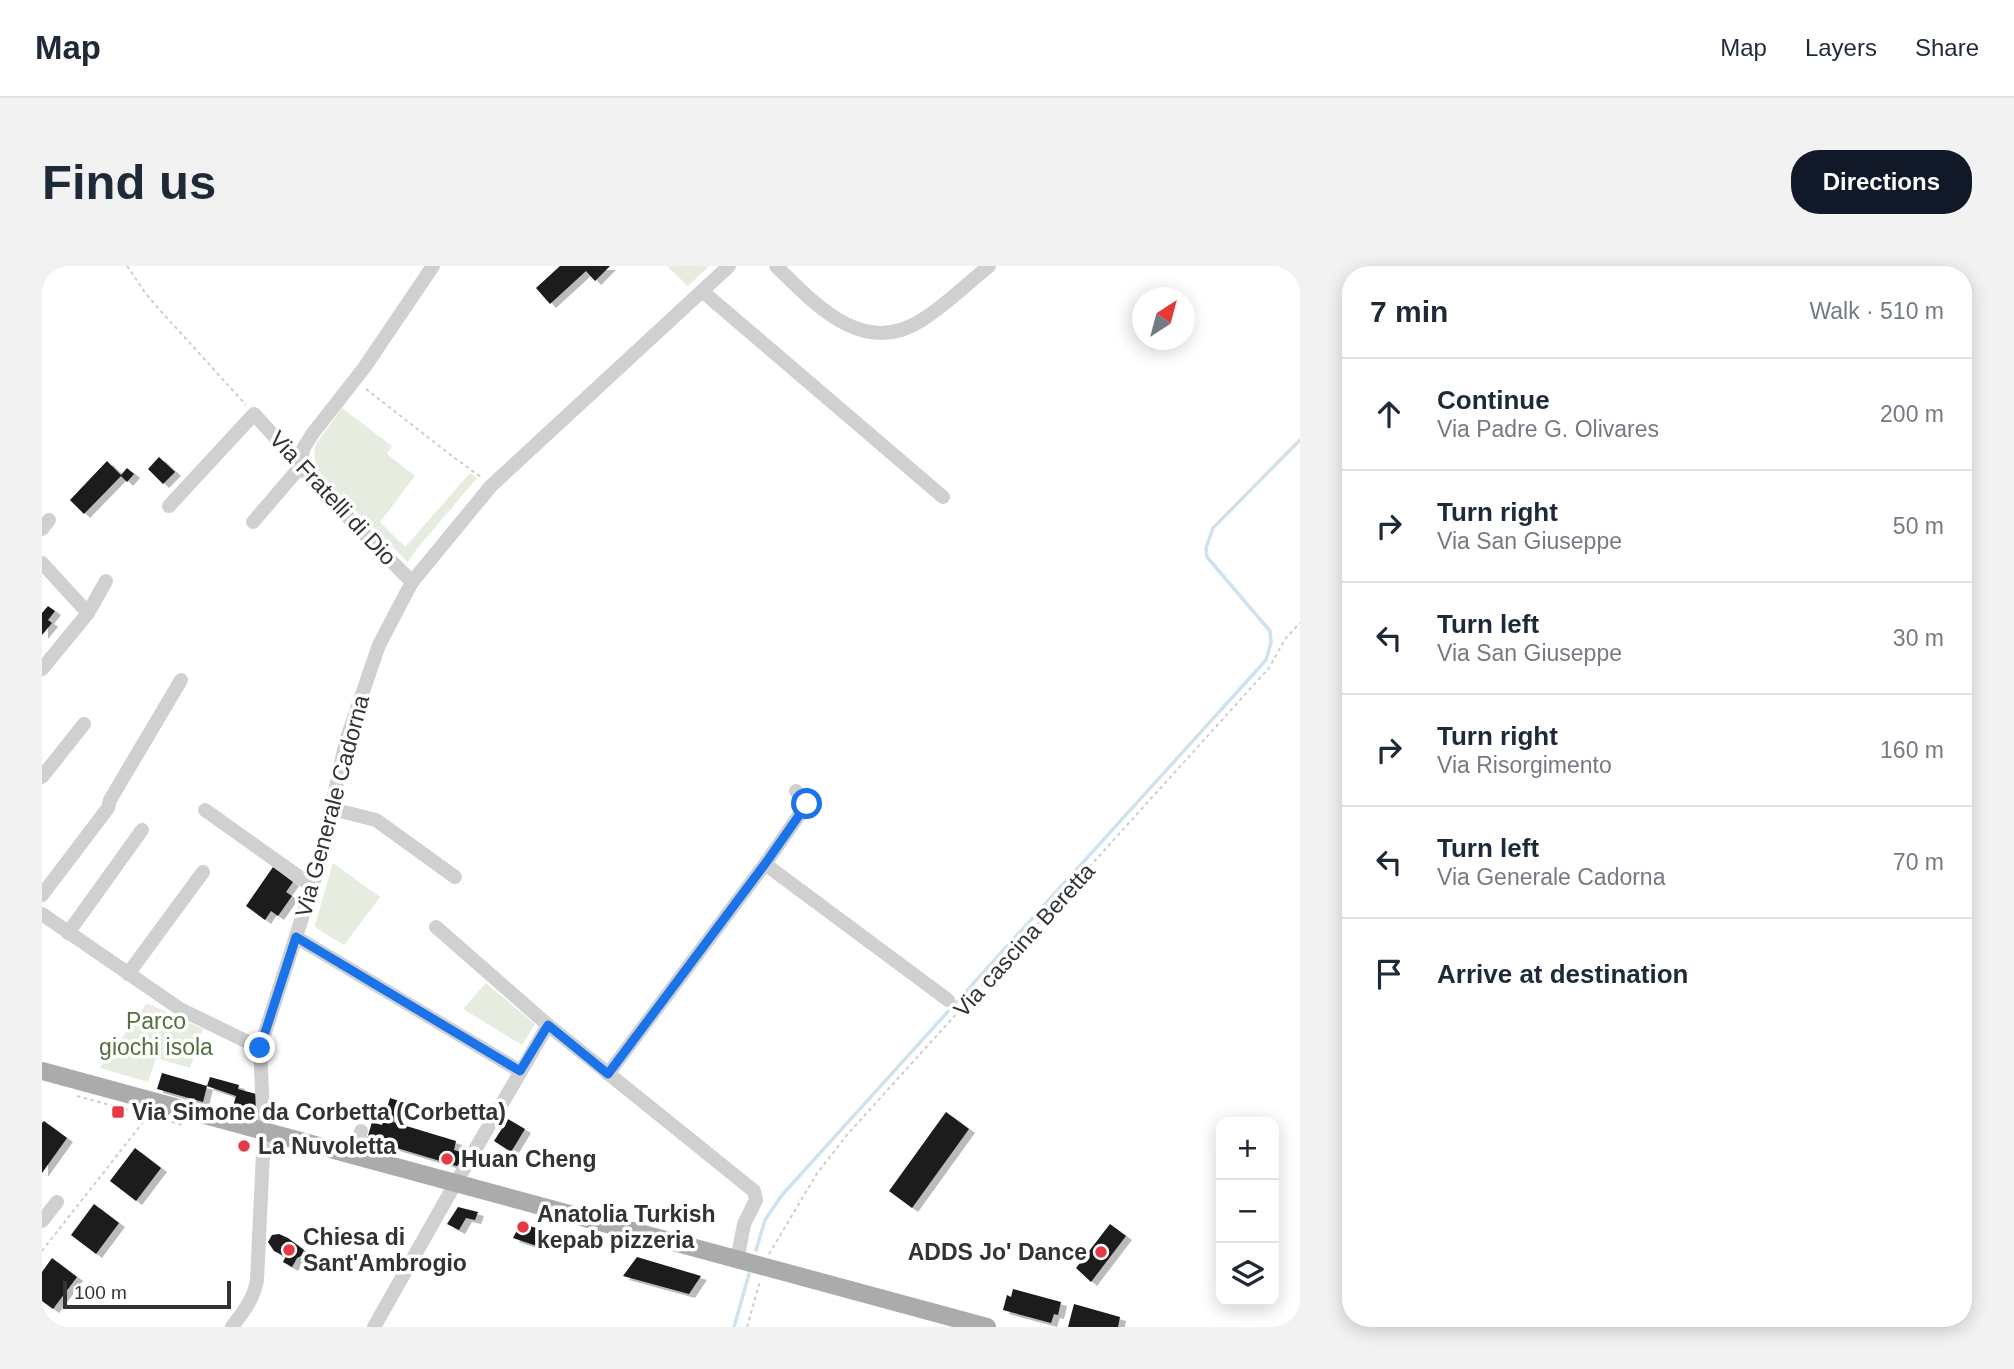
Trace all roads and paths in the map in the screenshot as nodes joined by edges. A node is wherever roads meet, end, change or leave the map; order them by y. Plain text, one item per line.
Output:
1 (127, 266) edge
2 (433, 266) edge
3 (729, 266) edge
4 (776, 266) edge
5 (989, 266) edge
6 (702, 291) junction
7 (354, 380) junction
8 (254, 414) junction
9 (302, 460) junction
10 (486, 480) dead end
11 (943, 497) dead end
12 (169, 506) dead end
13 (253, 522) dead end
14 (42, 564) edge
15 (106, 581) dead end
16 (412, 582) junction
17 (88, 613) junction
18 (1300, 623) edge
19 (42, 669) edge
20 (181, 680) dead end
21 (84, 724) dead end
22 (42, 777) edge
23 (796, 791) dead end
24 (332, 809) junction
25 (205, 810) dead end
26 (142, 830) dead end
27 (765, 864) junction
28 (203, 872) dead end
29 (456, 877) dead end
30 (313, 886) junction
31 (42, 895) edge
32 (42, 914) edge
33 (436, 927) dead end
34 (68, 933) junction
35 (296, 937) junction
36 (128, 974) junction
37 (948, 1000) dead end
38 (548, 1025) junction
39 (260, 1048) junction
40 (520, 1071) junction
41 (42, 1072) edge
42 (608, 1074) junction
43 (147, 1116) dead end
44 (361, 1131) dead end
45 (264, 1132) junction
46 (354, 1157) junction
47 (454, 1184) junction
48 (57, 1202) dead end
49 (42, 1221) edge
50 (42, 1251) edge
51 (737, 1261) junction
52 (760, 1267) junction
53 (232, 1327) edge
54 (374, 1327) edge
55 (747, 1327) edge
56 (987, 1327) edge

1 - 8 path
2 - 7 street
3 - 6 street, Via Generale Cadorna
4 - 5 street
6 - 11 street
6 - 16 street, Via Generale Cadorna
7 - 9 street
7 - 10 path
8 - 9 street, Via Fratelli di Dio
8 - 12 street
9 - 13 street
9 - 16 street, Via Fratelli di Dio
14 - 17 street
15 - 17 street
16 - 24 street, Via Generale Cadorna
17 - 19 street
18 - 52 path, Via cascina Beretta
20 - 31 street
21 - 22 street
23 - 27 street
24 - 29 street
24 - 30 street, Via Generale Cadorna
25 - 30 street
26 - 34 street
27 - 37 street
27 - 42 street
28 - 36 street
30 - 35 street, Via Generale Cadorna
32 - 34 street
33 - 38 street
34 - 36 street
35 - 39 street, Via Generale Cadorna
35 - 40 street
36 - 39 street
38 - 40 street
38 - 42 street
39 - 45 street, Via Generale Cadorna
40 - 47 street
41 - 45 main road
42 - 51 street
43 - 50 path
44 - 46 street
45 - 46 main road
45 - 53 street, Via Generale Cadorna
46 - 47 main road
47 - 51 main road
47 - 54 street
48 - 49 street
51 - 52 main road
52 - 55 path
52 - 56 main road

